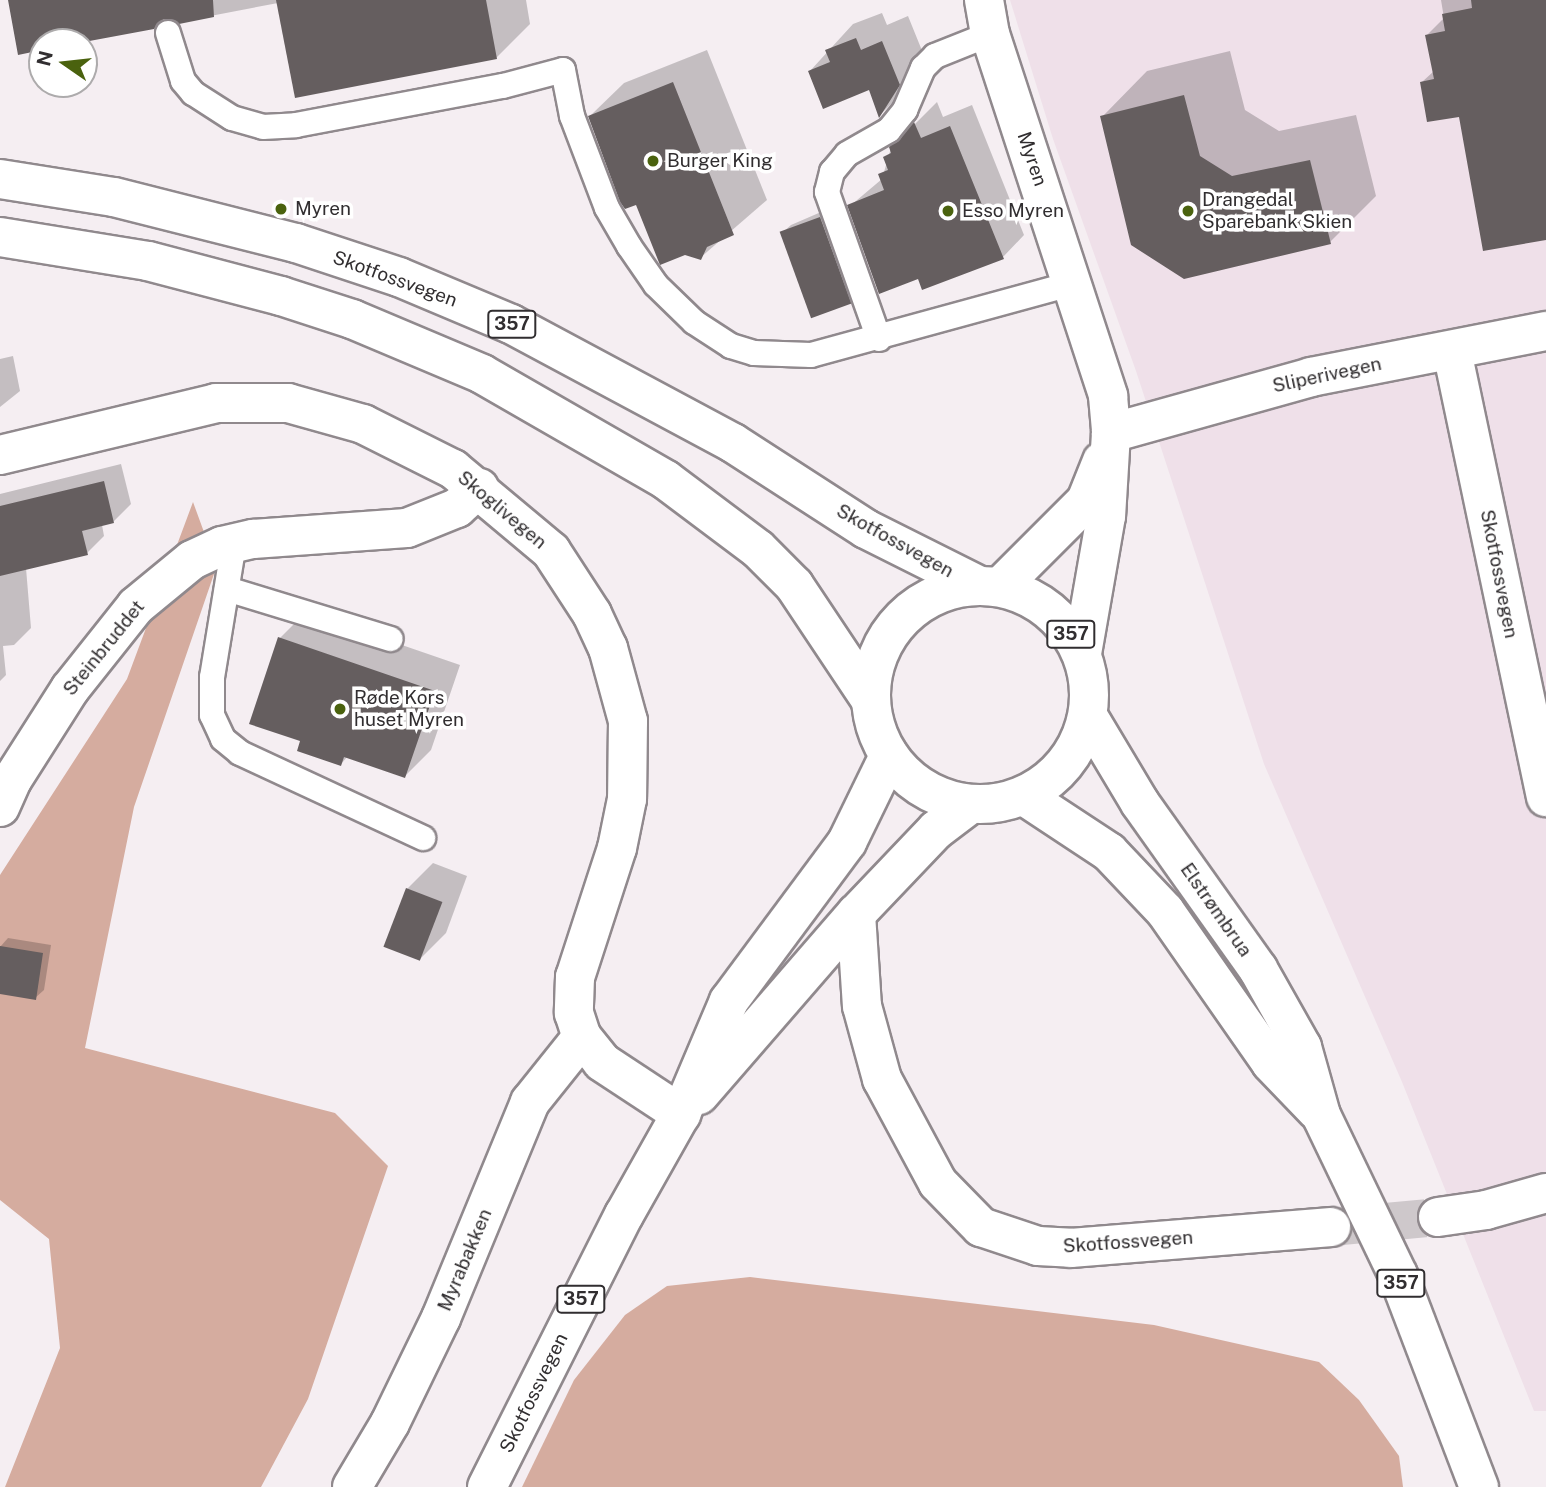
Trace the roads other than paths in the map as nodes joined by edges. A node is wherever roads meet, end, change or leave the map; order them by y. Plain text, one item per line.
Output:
1 (987, 17) edge
2 (167, 33) dead end
3 (0, 178) edge
4 (0, 237) edge
5 (1074, 283) junction
6 (1546, 331) edge
7 (879, 339) junction
8 (1452, 351) junction
9 (1111, 436) junction
10 (0, 455) edge
11 (479, 488) junction
12 (244, 541) junction
13 (989, 586) junction
14 (227, 589) junction
15 (391, 639) dead end
16 (1082, 654) junction
17 (870, 698) junction
18 (1088, 716) junction
19 (889, 757) junction
20 (1024, 796) junction
21 (1546, 797) edge
22 (969, 805) junction
23 (0, 807) edge
24 (423, 838) dead end
25 (856, 914) junction
26 (582, 1037) junction
27 (681, 1114) junction
28 (1321, 1115) junction
29 (1546, 1193) edge
30 (1438, 1217) tunnel mouth
31 (1331, 1227) tunnel mouth
32 (352, 1487) edge
33 (487, 1487) edge
34 (1479, 1487) edge

1 - 5 main road, Myren
1 - 7 lane
2 - 7 lane
3 - 13 main road, Skotfossvegen / 357
4 - 17 main road, 357
5 - 7 lane
5 - 9 main road, Myren
6 - 8 main road, Sliperivegen
8 - 9 main road, Sliperivegen
8 - 21 main road, Skotfossvegen
9 - 13 main road, Myren
9 - 16 main road, Myren
10 - 11 main road, Skoglivegen
11 - 12 main road, Steinbruddet
11 - 26 main road, Skoglivegen
12 - 14 lane
12 - 23 main road, Steinbruddet
13 - 16 main road, 357
13 - 17 main road, 357
14 - 15 lane
14 - 24 lane
16 - 18 main road, 357
17 - 19 main road, 357
18 - 20 main road, 357
18 - 28 main road, Elstrømbrua / 357
19 - 22 main road, 357
19 - 27 main road, Skotfossvegen / 357
20 - 22 main road, 357
20 - 28 main road, Elstrømbrua / 357
22 - 25 main road, Skotfossvegen / 357
25 - 27 main road, Skotfossvegen / 357
25 - 31 main road, Skotfossvegen
26 - 27 main road, Skoglivegen
26 - 32 main road, Myrabakken
27 - 33 main road, Skotfossvegen / 357
28 - 34 main road, Elstrømbrua / 357
29 - 30 main road

